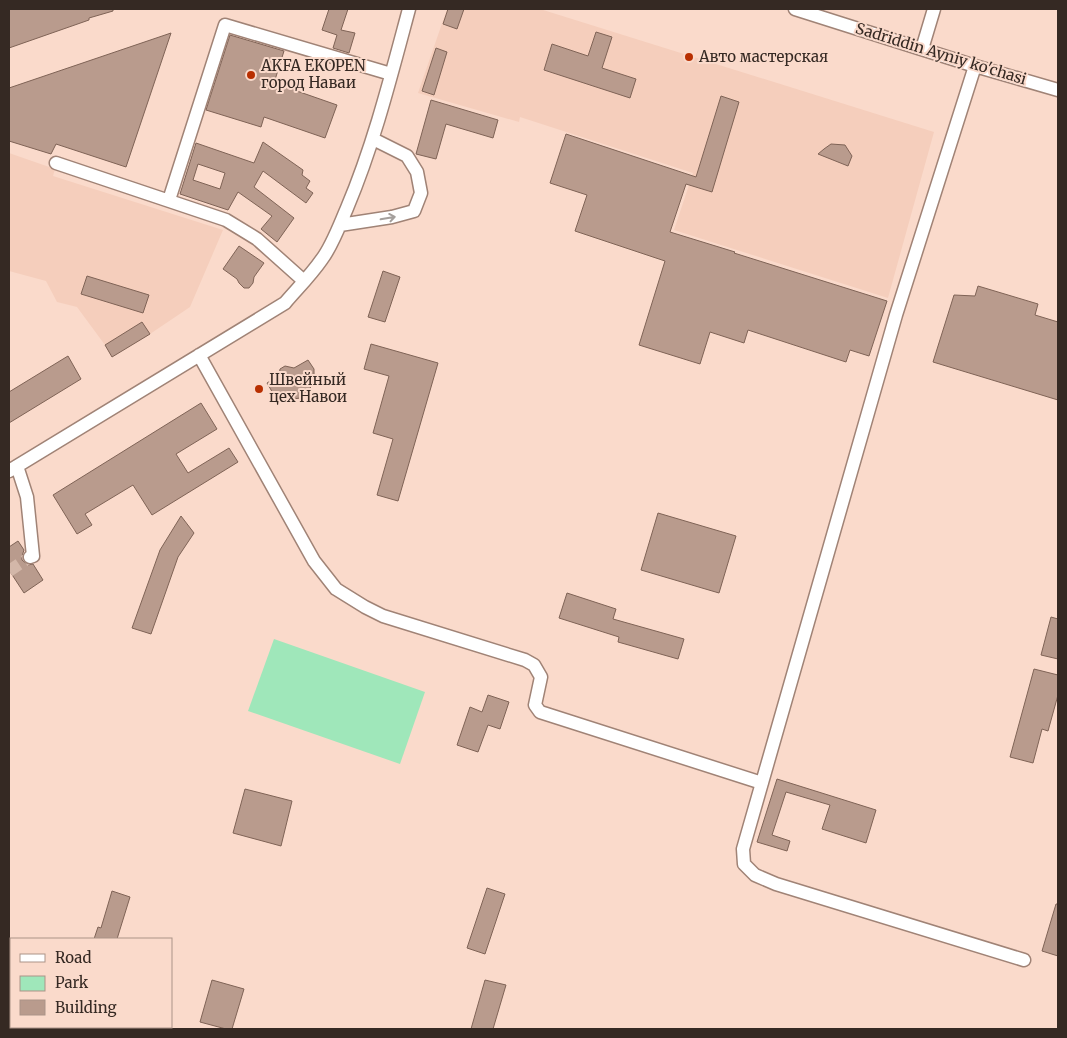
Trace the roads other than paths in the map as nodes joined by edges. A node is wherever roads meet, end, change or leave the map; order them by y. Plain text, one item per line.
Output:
1 (409, 9) edge
2 (795, 9) edge
3 (934, 9) edge
4 (922, 49) junction
5 (975, 66) junction
6 (391, 74) junction
7 (1058, 90) edge
8 (373, 138) junction
9 (56, 163) dead end
10 (169, 200) junction
11 (340, 225) junction
12 (304, 280) junction
13 (199, 355) junction
14 (13, 468) edge
15 (30, 557) dead end
16 (762, 782) junction
17 (1024, 960) dead end

1 - 6 street
2 - 4 street, Sadriddin Ayniy ko'chasi
3 - 4 street
4 - 5 street, Sadriddin Ayniy ko'chasi
5 - 7 street, Sadriddin Ayniy ko'chasi
5 - 16 street
6 - 8 street
6 - 10 street
8 - 11 street
11 -> 8 street
9 - 10 street
10 - 12 street
11 - 12 street
12 - 13 street
13 - 14 street
13 - 16 street
14 - 15 street
16 - 17 street

